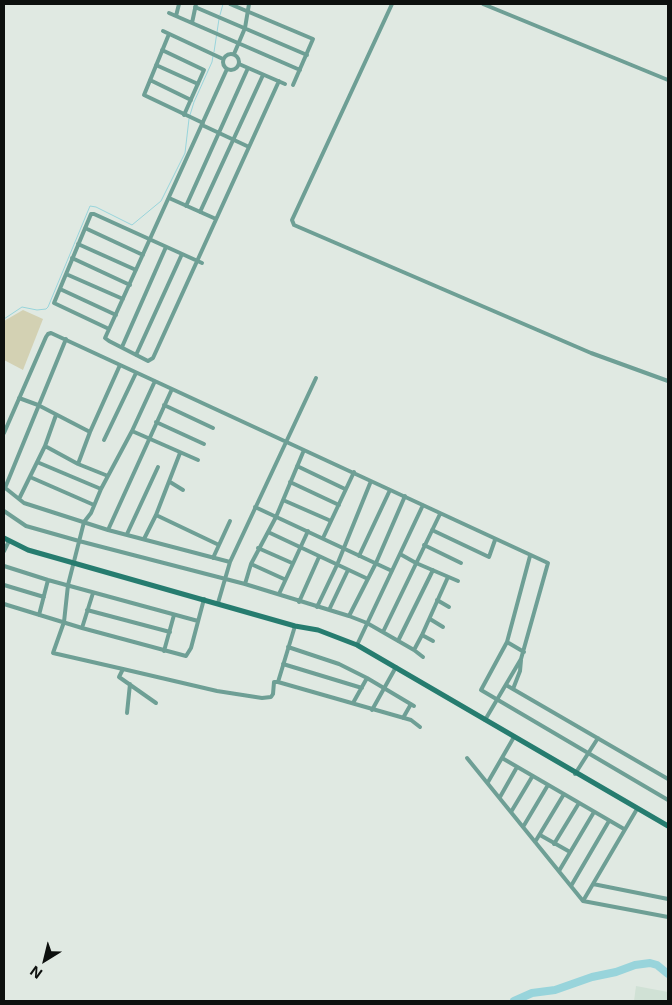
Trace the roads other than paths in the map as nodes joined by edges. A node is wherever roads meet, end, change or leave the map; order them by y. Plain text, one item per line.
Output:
1 (179, 4) edge
2 (230, 4) edge
3 (249, 4) edge
4 (392, 4) edge
5 (483, 4) edge
6 (196, 6) edge
7 (248, 11) junction
8 (170, 13) dead end
9 (176, 16) junction
10 (192, 23) junction
11 (245, 28) junction
12 (163, 31) dead end
13 (169, 34) junction
14 (239, 44) junction
15 (162, 50) junction
16 (234, 54) junction
17 (306, 55) junction
18 (223, 59) junction
19 (239, 64) junction
20 (156, 65) junction
21 (248, 68) junction
22 (227, 70) junction
23 (300, 70) junction
24 (263, 75) junction
25 (150, 80) junction
26 (668, 80) edge
27 (278, 82) junction
28 (198, 84) junction
29 (285, 84) dead end
30 (293, 85) dead end
31 (191, 100) junction
32 (187, 116) junction
33 (202, 124) junction
34 (218, 133) junction
35 (234, 140) junction
36 (249, 147) junction
37 (169, 198) junction
38 (186, 206) junction
39 (200, 212) junction
40 (216, 219) junction
41 (85, 228) junction
42 (150, 239) junction
43 (78, 244) junction
44 (166, 247) junction
45 (182, 254) junction
46 (143, 255) junction
47 (72, 258) junction
48 (197, 260) junction
49 (202, 262) dead end
50 (136, 270) junction
51 (66, 274) junction
52 (130, 285) junction
53 (60, 289) junction
54 (123, 299) junction
55 (116, 315) junction
56 (109, 329) junction
57 (66, 339) junction
58 (122, 347) junction
59 (136, 355) junction
60 (120, 365) junction
61 (136, 373) junction
62 (316, 378) dead end
63 (155, 381) junction
64 (668, 381) edge
65 (172, 388) junction
66 (19, 398) junction
67 (38, 405) junction
68 (164, 405) junction
69 (56, 415) junction
70 (156, 422) junction
71 (213, 428) dead end
72 (132, 431) junction
73 (90, 432) junction
74 (4, 433) edge
75 (150, 439) junction
76 (104, 440) dead end
77 (287, 442) junction
78 (204, 444) dead end
79 (44, 446) junction
80 (304, 450) junction
81 (180, 453) junction
82 (198, 460) dead end
83 (37, 462) junction
84 (78, 464) junction
85 (297, 466) junction
86 (158, 467) dead end
87 (354, 472) junction
88 (108, 476) junction
89 (30, 477) junction
90 (371, 481) junction
91 (170, 482) junction
92 (290, 482) junction
93 (4, 488) edge
94 (100, 489) junction
95 (183, 490) dead end
96 (345, 490) junction
97 (390, 490) junction
98 (405, 496) junction
99 (19, 499) junction
100 (283, 500) junction
101 (94, 505) junction
102 (339, 505) junction
103 (423, 505) junction
104 (256, 507) junction
105 (4, 512) edge
106 (440, 514) junction
107 (156, 515) junction
108 (276, 517) junction
109 (230, 521) dead end
110 (331, 521) junction
111 (84, 522) junction
112 (108, 530) junction
113 (432, 530) junction
114 (308, 531) junction
115 (268, 532) junction
116 (127, 534) junction
117 (323, 538) junction
118 (144, 539) junction
119 (6, 540) edge
120 (495, 540) junction
121 (79, 541) junction
122 (218, 545) junction
123 (424, 545) junction
124 (300, 547) junction
125 (258, 548) junction
126 (343, 548) junction
127 (4, 551) edge
128 (400, 554) junction
129 (359, 556) junction
130 (530, 556) junction
131 (319, 557) junction
132 (213, 558) junction
133 (230, 562) junction
134 (376, 562) junction
135 (74, 563) junction
136 (292, 563) junction
137 (416, 563) junction
138 (461, 563) dead end
139 (251, 564) junction
140 (336, 565) junction
141 (4, 566) edge
142 (348, 570) junction
143 (433, 570) junction
144 (392, 571) junction
145 (448, 577) junction
146 (368, 578) junction
147 (284, 579) junction
148 (48, 580) junction
149 (224, 580) junction
150 (458, 581) dead end
151 (244, 584) junction
152 (4, 585) edge
153 (68, 585) junction
154 (92, 592) junction
155 (279, 594) junction
156 (44, 597) junction
157 (204, 599) junction
158 (437, 600) junction
159 (299, 602) junction
160 (218, 603) junction
161 (4, 604) edge
162 (317, 607) junction
163 (449, 607) dead end
164 (87, 610) junction
165 (329, 610) junction
166 (39, 615) junction
167 (174, 615) junction
168 (349, 616) junction
169 (430, 619) junction
170 (198, 621) junction
171 (64, 622) junction
172 (367, 623) junction
173 (295, 626) junction
174 (443, 627) dead end
175 (82, 628) junction
176 (170, 632) junction
177 (383, 632) junction
178 (422, 636) junction
179 (398, 641) junction
180 (433, 641) dead end
181 (507, 642) junction
182 (357, 645) junction
183 (288, 647) junction
184 (414, 650) junction
185 (164, 651) junction
186 (524, 652) junction
187 (423, 657) dead end
188 (522, 659) junction
189 (283, 664) junction
190 (396, 667) junction
191 (123, 668) junction
192 (367, 678) junction
193 (278, 682) junction
194 (130, 684) junction
195 (506, 685) junction
196 (362, 688) junction
197 (384, 688) junction
198 (513, 689) junction
199 (497, 701) junction
200 (156, 703) dead end
201 (353, 703) junction
202 (372, 710) junction
203 (127, 713) dead end
204 (403, 718) junction
205 (485, 720) junction
206 (420, 727) dead end
207 (514, 737) junction
208 (598, 738) junction
209 (587, 753) junction
210 (467, 758) dead end
211 (502, 758) junction
212 (517, 767) junction
213 (576, 774) junction
214 (532, 777) junction
215 (668, 779) edge
216 (488, 782) junction
217 (548, 785) junction
218 (564, 794) junction
219 (500, 797) junction
220 (668, 800) edge
221 (578, 803) junction
222 (637, 809) junction
223 (511, 812) junction
224 (594, 812) junction
225 (609, 820) junction
226 (668, 826) edge
227 (523, 827) junction
228 (624, 829) junction
229 (540, 835) junction
230 (535, 842) junction
231 (554, 844) junction
232 (570, 852) junction
233 (559, 871) junction
234 (594, 884) junction
235 (570, 886) junction
236 (668, 899) edge
237 (583, 901) junction
238 (668, 917) edge

1 - 9 street
2 - 7 street
3 - 7 street
4 - 64 street
5 - 26 street
6 - 10 street
6 - 11 street
7 - 11 street
7 - 17 street
8 - 9 street
9 - 10 street
10 - 14 street
11 - 14 street
11 - 17 street
12 - 13 street
13 - 15 street
13 - 18 street
14 - 16 street
14 - 23 street
15 - 20 street
15 - 28 street
16 - 18 street
16 - 19 street
17 - 23 street
18 - 22 street
19 - 21 street
19 - 22 street
20 - 25 street
20 - 28 street
21 - 24 street
21 - 34 street
22 - 33 street
23 - 30 street
24 - 27 street
24 - 35 street
25 - 31 street
25 - 32 street
27 - 29 street
27 - 36 street
28 - 31 street
31 - 32 street
32 - 33 street
33 - 34 street
33 - 37 street
34 - 35 street
34 - 38 street
35 - 36 street
35 - 39 street
36 - 40 street
37 - 38 street
37 - 42 street
38 - 39 street
39 - 40 street
40 - 48 street
41 - 42 street
41 - 43 street
41 - 46 street
42 - 44 street
42 - 46 street
43 - 47 street
43 - 50 street
44 - 45 street
44 - 58 street
45 - 48 street
45 - 59 street
46 - 50 street
47 - 51 street
47 - 52 street
48 - 49 street
48 - 59 street
50 - 52 street
51 - 53 street
51 - 54 street
52 - 54 street
53 - 55 street
53 - 56 street
54 - 55 street
55 - 56 street
56 - 58 street
57 - 60 street
57 - 66 street
57 - 67 street
58 - 59 street
60 - 61 street
60 - 73 street
61 - 63 street
61 - 76 street
62 - 77 street
63 - 65 street
63 - 72 street
65 - 68 street
65 - 77 street
66 - 67 street
66 - 74 street
67 - 69 street
67 - 93 street
68 - 70 street
68 - 71 street
69 - 73 street
69 - 79 street
70 - 75 street
70 - 78 street
72 - 75 street
72 - 88 street
73 - 84 street
75 - 81 street
75 - 112 street
77 - 80 street
77 - 104 street
79 - 83 street
79 - 84 street
80 - 85 street
80 - 87 street
81 - 82 street
81 - 91 street
83 - 89 street
83 - 94 street
84 - 88 street
85 - 92 street
85 - 96 street
86 - 116 street
87 - 90 street
87 - 96 street
88 - 94 street
89 - 99 street
89 - 101 street
90 - 97 street
90 - 126 street
91 - 95 street
91 - 107 street
92 - 100 street
92 - 102 street
93 - 99 street
94 - 101 street
96 - 102 street
97 - 98 street
97 - 129 street
98 - 103 street
98 - 134 street
99 - 111 street
100 - 108 street
100 - 110 street
101 - 111 street
102 - 110 street
103 - 106 street
103 - 128 street
104 - 108 street
104 - 133 street
105 - 121 street
106 - 113 street
106 - 120 street
107 - 118 street
107 - 122 street
108 - 114 street
108 - 115 street
109 - 122 street
110 - 117 street
111 - 112 street
111 - 121 street
112 - 116 street
113 - 120 street
113 - 123 street
114 - 117 street
114 - 124 street
115 - 124 street
115 - 125 street
116 - 118 street
117 - 126 street
118 - 132 street
119 - 127 street
119 - 135 street
120 - 130 street
121 - 135 street
121 - 149 street
122 - 132 street
123 - 137 street
123 - 138 street
124 - 131 street
124 - 136 street
125 - 136 street
125 - 139 street
126 - 129 street
126 - 140 street
128 - 137 street
128 - 144 street
129 - 134 street
130 - 181 street
130 - 186 street
131 - 140 street
131 - 159 street
132 - 133 street
133 - 149 street
134 - 144 street
134 - 146 street
135 - 153 street
135 - 157 street
136 - 147 street
137 - 143 street
137 - 177 street
139 - 147 street
139 - 151 street
140 - 142 street
140 - 162 street
141 - 148 street
142 - 146 street
142 - 165 street
143 - 145 street
143 - 179 street
144 - 172 street
145 - 150 street
145 - 158 street
146 - 168 street
147 - 155 street
148 - 153 street
148 - 156 street
149 - 151 street
149 - 160 street
151 - 155 street
152 - 156 street
153 - 154 street
153 - 171 street
154 - 164 street
154 - 167 street
155 - 159 street
156 - 166 street
157 - 160 street
157 - 170 street
158 - 163 street
158 - 169 street
159 - 162 street
160 - 173 street
161 - 166 street
162 - 165 street
164 - 175 street
164 - 176 street
165 - 168 street
166 - 171 street
167 - 170 street
167 - 176 street
168 - 172 street
169 - 174 street
169 - 178 street
170 - 185 street
171 - 175 street
171 - 191 street
172 - 177 street
172 - 182 street
173 - 182 street
173 - 183 street
175 - 185 street
176 - 185 street
177 - 179 street
178 - 180 street
178 - 184 street
179 - 184 street
181 - 186 street
181 - 199 street
182 - 190 street
183 - 189 street
183 - 192 street
184 - 187 street
186 - 188 street
188 - 195 street
188 - 198 street
189 - 193 street
189 - 196 street
190 - 197 street
190 - 205 street
191 - 193 street
191 - 194 street
192 - 196 street
192 - 197 street
193 - 201 street
194 - 200 street
194 - 203 street
195 - 198 street
195 - 199 street
196 - 201 street
197 - 202 street
197 - 204 street
198 - 208 street
199 - 205 street
199 - 209 street
201 - 202 street
202 - 204 street
204 - 206 street
205 - 207 street
207 - 211 street
207 - 213 street
208 - 209 street
208 - 215 street
209 - 213 street
209 - 220 street
210 - 216 street
211 - 212 street
211 - 216 street
212 - 214 street
212 - 219 street
213 - 222 street
214 - 217 street
214 - 223 street
216 - 219 street
217 - 218 street
217 - 227 street
218 - 221 street
218 - 229 street
219 - 223 street
221 - 224 street
221 - 231 street
222 - 226 street
222 - 228 street
223 - 227 street
224 - 225 street
224 - 232 street
225 - 228 street
225 - 235 street
227 - 230 street
228 - 234 street
229 - 230 street
229 - 231 street
230 - 233 street
231 - 232 street
232 - 233 street
233 - 235 street
234 - 236 street
234 - 237 street
235 - 237 street
237 - 238 street

